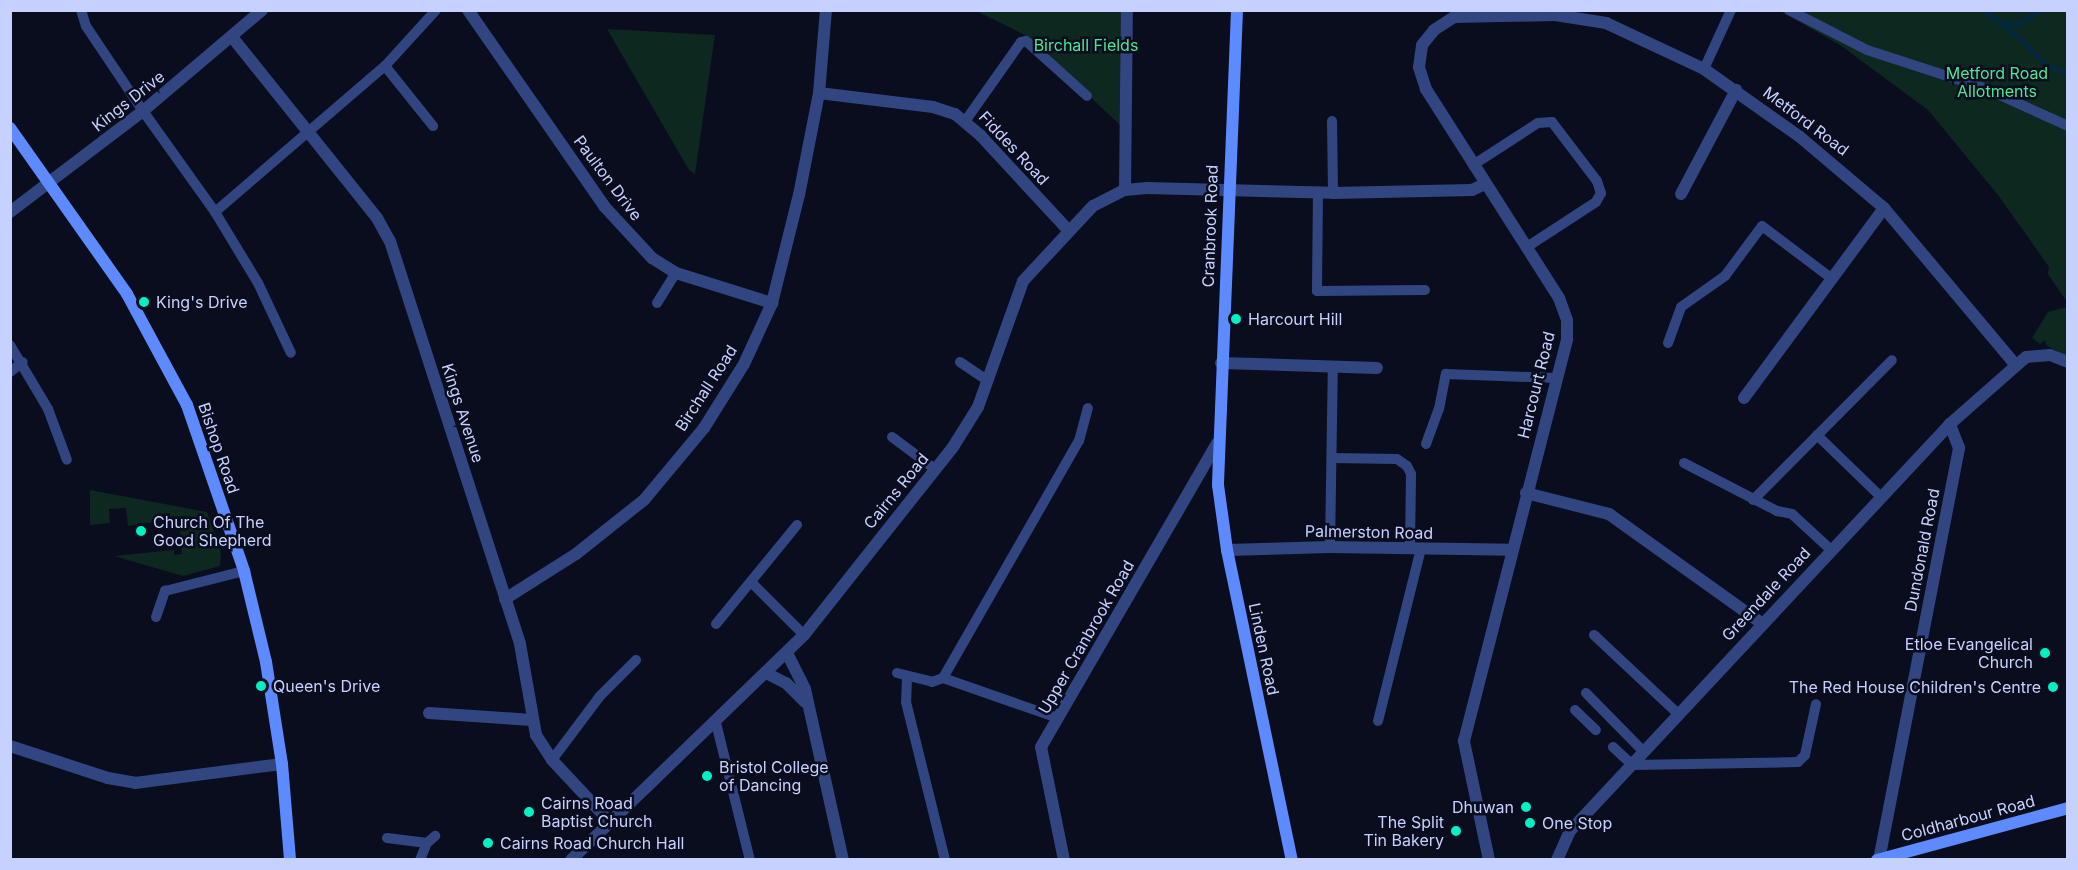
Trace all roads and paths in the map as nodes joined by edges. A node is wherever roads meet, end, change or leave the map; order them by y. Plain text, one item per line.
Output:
1 (81, 10) edge
2 (262, 10) edge
3 (436, 10) edge
4 (468, 10) edge
5 (826, 10) edge
6 (1127, 10) edge
7 (1237, 10) edge
8 (1731, 10) edge
9 (1789, 10) edge
10 (1509, 16) joint
11 (232, 37) junction
12 (385, 66) junction
13 (1704, 69) junction
14 (1737, 90) junction
15 (819, 93) junction
16 (1087, 96) dead end
17 (143, 111) junction
18 (966, 120) junction
19 (1332, 121) dead end
20 (433, 126) dead end
21 (2067, 126) edge
22 (10, 128) edge
23 (305, 131) junction
24 (1473, 165) junction
25 (50, 182) junction
26 (1485, 184) junction
27 (1227, 188) junction
28 (1125, 190) junction
29 (1317, 192) junction
30 (1333, 192) junction
31 (1681, 194) dead end
32 (1884, 208) junction
33 (10, 212) edge
34 (215, 212) junction
35 (1068, 230) junction
36 (1527, 247) junction
37 (676, 273) junction
38 (1831, 278) junction
39 (1425, 291) dead end
40 (657, 303) dead end
41 (772, 303) junction
42 (1668, 343) dead end
43 (10, 345) edge
44 (291, 353) dead end
45 (1892, 360) dead end
46 (23, 362) junction
47 (960, 362) dead end
48 (2067, 362) edge
49 (1221, 363) junction
50 (2015, 364) junction
51 (1333, 366) junction
52 (1377, 368) dead end
53 (10, 372) edge
54 (1556, 378) junction
55 (988, 381) junction
56 (1744, 398) dead end
57 (1089, 408) dead end
58 (1950, 424) junction
59 (1817, 435) junction
60 (892, 437) dead end
61 (1217, 443) junction
62 (1426, 444) dead end
63 (1332, 458) junction
64 (67, 460) dead end
65 (1684, 463) dead end
66 (935, 469) junction
67 (1526, 493) junction
68 (1880, 496) junction
69 (1753, 500) junction
70 (797, 525) dead end
71 (1330, 547) junction
72 (1415, 549) junction
73 (1830, 549) junction
74 (1227, 550) junction
75 (1511, 550) junction
76 (244, 571) junction
77 (751, 582) junction
78 (506, 599) junction
79 (156, 617) dead end
80 (1761, 623) junction
81 (716, 624) dead end
82 (804, 635) junction
83 (1594, 635) dead end
84 (787, 653) junction
85 (636, 660) dead end
86 (766, 674) junction
87 (943, 678) junction
88 (1586, 693) dead end
89 (806, 702) junction
90 (1816, 704) dead end
91 (1575, 710) dead end
92 (429, 713) dead end
93 (1678, 714) junction
94 (1058, 718) junction
95 (532, 720) junction
96 (1378, 721) dead end
97 (716, 723) junction
98 (1596, 730) dead end
99 (10, 746) edge
100 (1613, 747) dead end
101 (1644, 752) junction
102 (552, 760) junction
103 (282, 764) junction
104 (1632, 765) junction
105 (2067, 808) edge
106 (609, 821) junction
107 (387, 838) dead end
108 (1878, 859) edge
109 (290, 860) edge
110 (420, 860) edge
111 (571, 860) edge
112 (750, 860) edge
113 (843, 860) edge
114 (945, 860) edge
115 (1064, 860) edge
116 (1292, 860) edge
117 (1489, 860) edge
118 (1557, 860) edge

1 - 17 lane
2 - 11 street, Kings Drive
3 - 12 lane
4 - 37 street, Paulton Drive
5 - 15 street, Birchall Road
6 - 28 street
7 - 27 main road, Cranbrook Road
8 - 13 lane
9 - 21 lane
10 - 13 street, Metford Road
10 - 24 street, Harcourt Road
11 - 17 street, Kings Drive
11 - 23 street, Kings Avenue
12 - 20 lane
12 - 23 lane
13 - 14 street, Metford Road
14 - 31 street
14 - 32 street, Metford Road
15 - 18 street, Fiddes Road
15 - 41 street, Birchall Road
16 - 18 lane
17 - 25 street, Kings Drive
17 - 34 lane
18 - 35 street, Fiddes Road
19 - 30 lane
22 - 25 main road, Bishop Road
23 - 34 lane
23 - 78 street, Kings Avenue
24 - 26 street, Harcourt Road
24 - 36 lane
25 - 33 street, Kings Drive
25 - 76 main road, Bishop Road
26 - 30 street
26 - 36 street, Harcourt Road
27 - 28 street, Cairns Road
27 - 29 street
27 - 49 main road, Cranbrook Road
28 - 35 street, Cairns Road
29 - 30 street
29 - 39 lane
32 - 38 street
32 - 50 street, Metford Road
34 - 44 lane
35 - 55 street, Cairns Road
36 - 54 street, Harcourt Road
37 - 40 lane
37 - 41 street, Paulton Drive
38 - 42 lane
38 - 56 street
41 - 78 street, Birchall Road
43 - 46 lane
45 - 59 lane
46 - 53 lane
46 - 64 lane
47 - 55 lane
48 - 50 street
49 - 51 street
49 - 61 main road, Cranbrook Road
50 - 58 street, Greendale Road
51 - 52 street
51 - 63 lane
54 - 62 lane
54 - 67 street, Harcourt Road
55 - 66 street, Cairns Road
57 - 87 lane
58 - 68 street, Greendale Road
58 - 108 street, Dundonald Road
59 - 68 lane
59 - 69 lane
60 - 66 lane
61 - 74 main road, Linden Road
61 - 94 street, Upper Cranbrook Road
63 - 71 lane
63 - 72 lane
65 - 69 lane
66 - 82 street, Cairns Road
67 - 75 street, Harcourt Road
67 - 80 street
68 - 73 street, Greendale Road
69 - 73 lane
70 - 77 lane
71 - 72 street, Palmerston Road
71 - 74 street, Palmerston Road
72 - 75 street, Palmerston Road
72 - 96 lane
73 - 80 street, Greendale Road
74 - 116 main road, Linden Road
75 - 117 street, Harcourt Road
76 - 79 lane
76 - 103 main road, Bishop Road
77 - 81 lane
77 - 82 lane
78 - 95 street, Kings Avenue
80 - 93 street, Greendale Road
82 - 84 street, Cairns Road
83 - 93 lane
84 - 86 street, Cairns Road
84 - 89 street
85 - 102 lane
86 - 89 street
86 - 97 street, Cairns Road
87 - 94 lane
87 - 114 lane
88 - 101 lane
89 - 113 street
90 - 104 lane
91 - 98 lane
92 - 95 street
93 - 101 street, Greendale Road
94 - 115 street, Upper Cranbrook Road
95 - 102 street, Kings Avenue
97 - 106 street, Cairns Road
97 - 112 lane
99 - 103 street
100 - 104 lane
101 - 104 street, Greendale Road
102 - 106 street, Kings Avenue
103 - 109 main road, Bishop Road
104 - 118 street, Greendale Road
105 - 108 main road, Coldharbour Road
106 - 111 street, Cairns Road
107 - 110 lane

